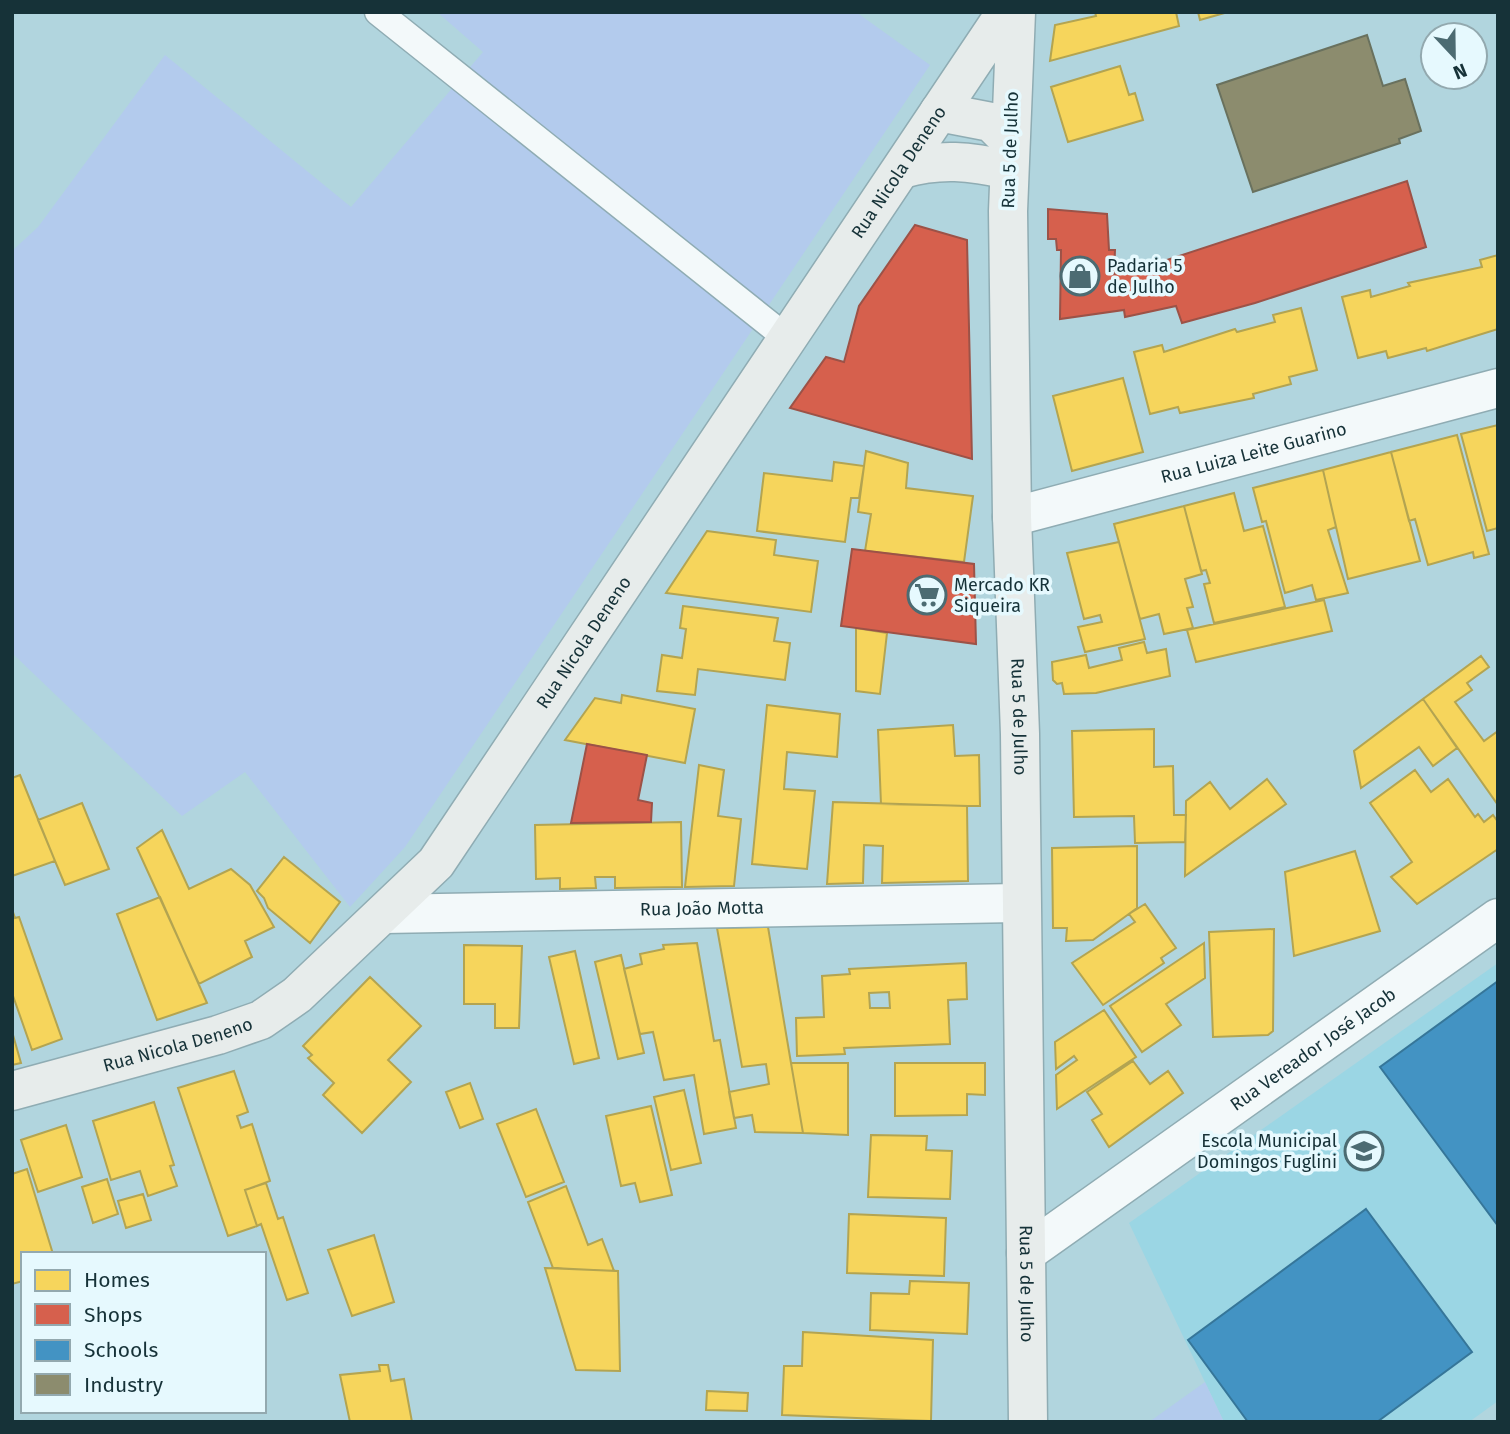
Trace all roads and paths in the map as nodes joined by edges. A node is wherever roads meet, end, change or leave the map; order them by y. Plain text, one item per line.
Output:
1 (378, 12) edge
2 (1006, 12) edge
3 (1016, 12) edge
4 (939, 112) junction
5 (1009, 155) junction
6 (909, 167) junction
7 (1008, 211) junction
8 (788, 339) junction
9 (1498, 388) edge
10 (1012, 517) junction
11 (1020, 903) junction
12 (384, 914) junction
13 (1498, 918) edge
14 (12, 1091) edge
15 (1026, 1253) junction
16 (1028, 1422) edge

1 - 8 lane
2 - 4 street, Rua Nicola Deneno
3 - 5 street, Rua 5 de Julho
4 - 5 street
4 - 6 street, Rua Nicola Deneno
5 - 6 street
5 - 7 street, Rua 5 de Julho
6 - 7 street
6 - 8 street, Rua Nicola Deneno
7 - 10 street, Rua 5 de Julho
8 - 12 street, Rua Nicola Deneno
9 - 10 street, Rua Luiza Leite Guarino
10 - 11 street, Rua 5 de Julho
11 - 12 street, Rua João Motta
11 - 15 street, Rua 5 de Julho
12 - 14 street, Rua Nicola Deneno
13 - 15 street, Rua Vereador José Jacob
15 - 16 street, Rua 5 de Julho

